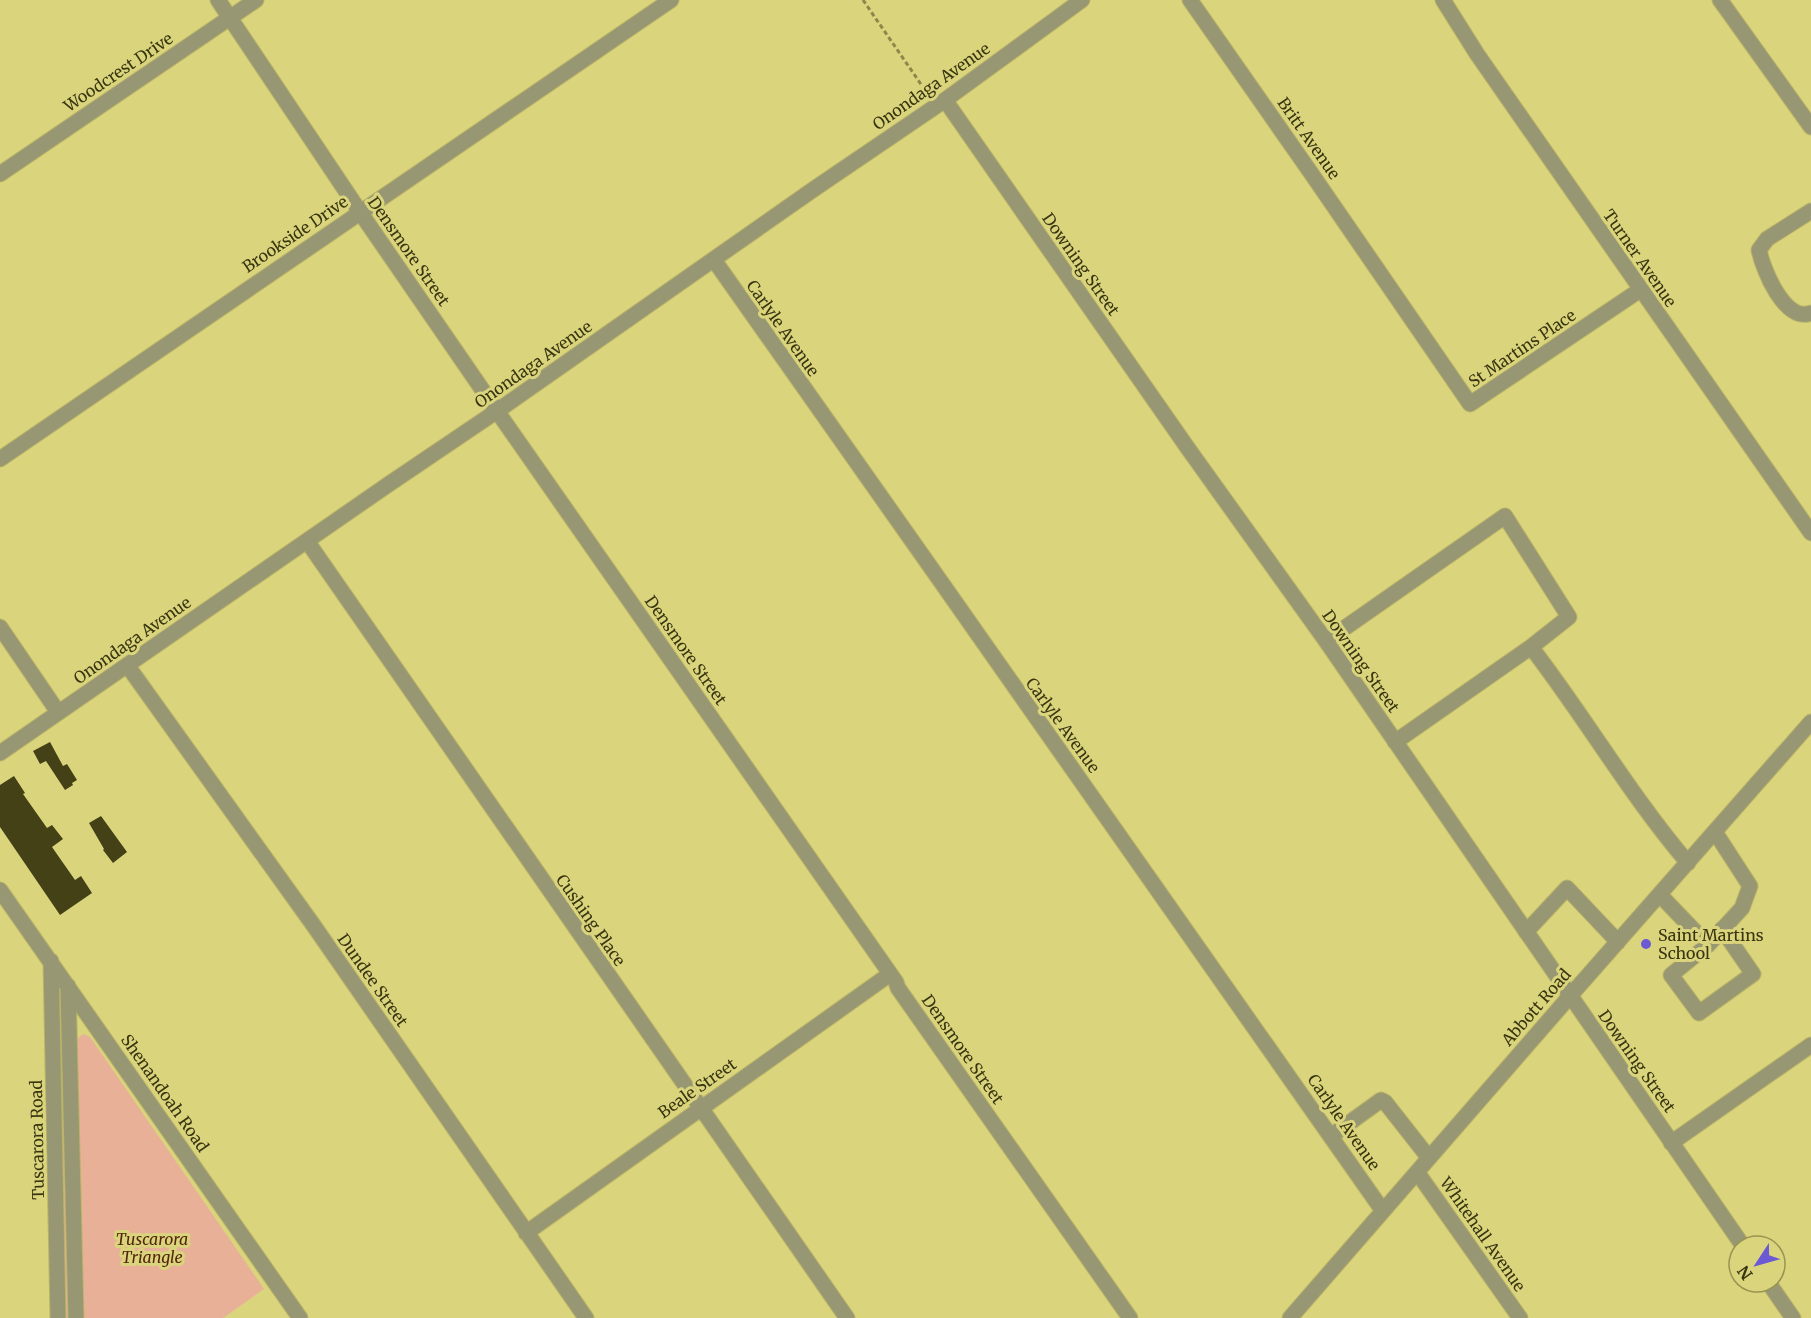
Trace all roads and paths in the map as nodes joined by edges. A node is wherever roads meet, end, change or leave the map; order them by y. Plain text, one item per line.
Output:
1 (218, 0) edge
2 (256, 0) edge
3 (671, 0) edge
4 (863, 0) edge
5 (1082, 0) edge
6 (1190, 0) edge
7 (1443, 0) edge
8 (1720, 0) edge
9 (230, 18) junction
10 (945, 100) junction
11 (1811, 127) edge
12 (0, 174) edge
13 (1811, 211) edge
14 (360, 212) junction
15 (714, 260) junction
16 (1641, 290) junction
17 (1397, 298) joint
18 (1811, 313) edge
19 (497, 411) junction
20 (0, 459) edge
21 (1811, 533) edge
22 (307, 542) junction
23 (0, 627) edge
24 (1326, 641) junction
25 (1531, 647) junction
26 (127, 664) junction
27 (58, 712) junction
28 (1811, 723) edge
29 (1395, 742) junction
30 (0, 753) edge
31 (1715, 832) junction
32 (1688, 863) junction
33 (0, 890) edge
34 (1660, 895) junction
35 (1722, 929) junction
36 (1526, 932) junction
37 (1618, 942) junction
38 (1708, 945) junction
39 (51, 961) junction
40 (890, 974) junction
41 (68, 986) junction
42 (1570, 996) junction
43 (1811, 1045) edge
44 (700, 1108) junction
45 (1331, 1136) junction
46 (1671, 1143) junction
47 (1429, 1158) junction
48 (1417, 1172) junction
49 (1383, 1211) junction
50 (526, 1233) junction
51 (1735, 1234) edge
52 (1776, 1294) edge
53 (58, 1318) edge
54 (76, 1318) edge
55 (300, 1318) edge
56 (586, 1318) edge
57 (847, 1318) edge
58 (1130, 1318) edge
59 (1290, 1318) edge
60 (1520, 1318) edge
61 (1793, 1318) edge

1 - 9 street, Densmore Street
2 - 9 street, Woodcrest Drive
3 - 14 street, Brookside Drive
4 - 10 path
5 - 10 street, Onondaga Avenue
6 - 17 street, Britt Avenue
7 - 16 street, Turner Avenue
8 - 11 street
9 - 12 street, Woodcrest Drive
9 - 14 street, Densmore Street
10 - 15 street, Onondaga Avenue
10 - 24 street, Downing Street
13 - 18 street
14 - 19 street, Densmore Street
14 - 20 street, Brookside Drive
15 - 19 street, Onondaga Avenue
15 - 45 street, Carlyle Avenue
16 - 17 street, St Martins Place
16 - 21 street, Turner Avenue
19 - 22 street, Onondaga Avenue
19 - 40 street, Densmore Street
22 - 26 street, Onondaga Avenue
22 - 44 street, Cushing Place
23 - 27 street
24 - 25 street
24 - 29 street, Downing Street
25 - 29 street
25 - 32 street
26 - 27 street, Onondaga Avenue
26 - 50 street, Dundee Street
27 - 30 street, Onondaga Avenue
28 - 31 street, Abbott Road
29 - 36 street, Downing Street
31 - 32 street, Abbott Road
31 - 35 street
32 - 34 street, Abbott Road
33 - 39 street, Shenandoah Road
34 - 37 street, Abbott Road
34 - 38 street
35 - 38 street
35 - 38 street
36 - 37 street
36 - 42 street, Downing Street
37 - 42 street, Abbott Road
39 - 41 street, Shenandoah Road
39 - 53 street, Tuscarora Road
40 - 44 street, Beale Street
40 - 58 street, Densmore Street
41 - 54 street
41 - 55 street, Shenandoah Road
42 - 46 street, Downing Street
42 - 47 street, Abbott Road
43 - 46 street
44 - 50 street, Beale Street
44 - 57 street, Cushing Place
45 - 47 street
45 - 49 street, Carlyle Avenue
46 - 51 street, Downing Street
47 - 48 street, Abbott Road
48 - 49 street, Abbott Road
48 - 60 street, Whitehall Avenue
49 - 59 street, Abbott Road
50 - 56 street, Dundee Street
52 - 61 street

